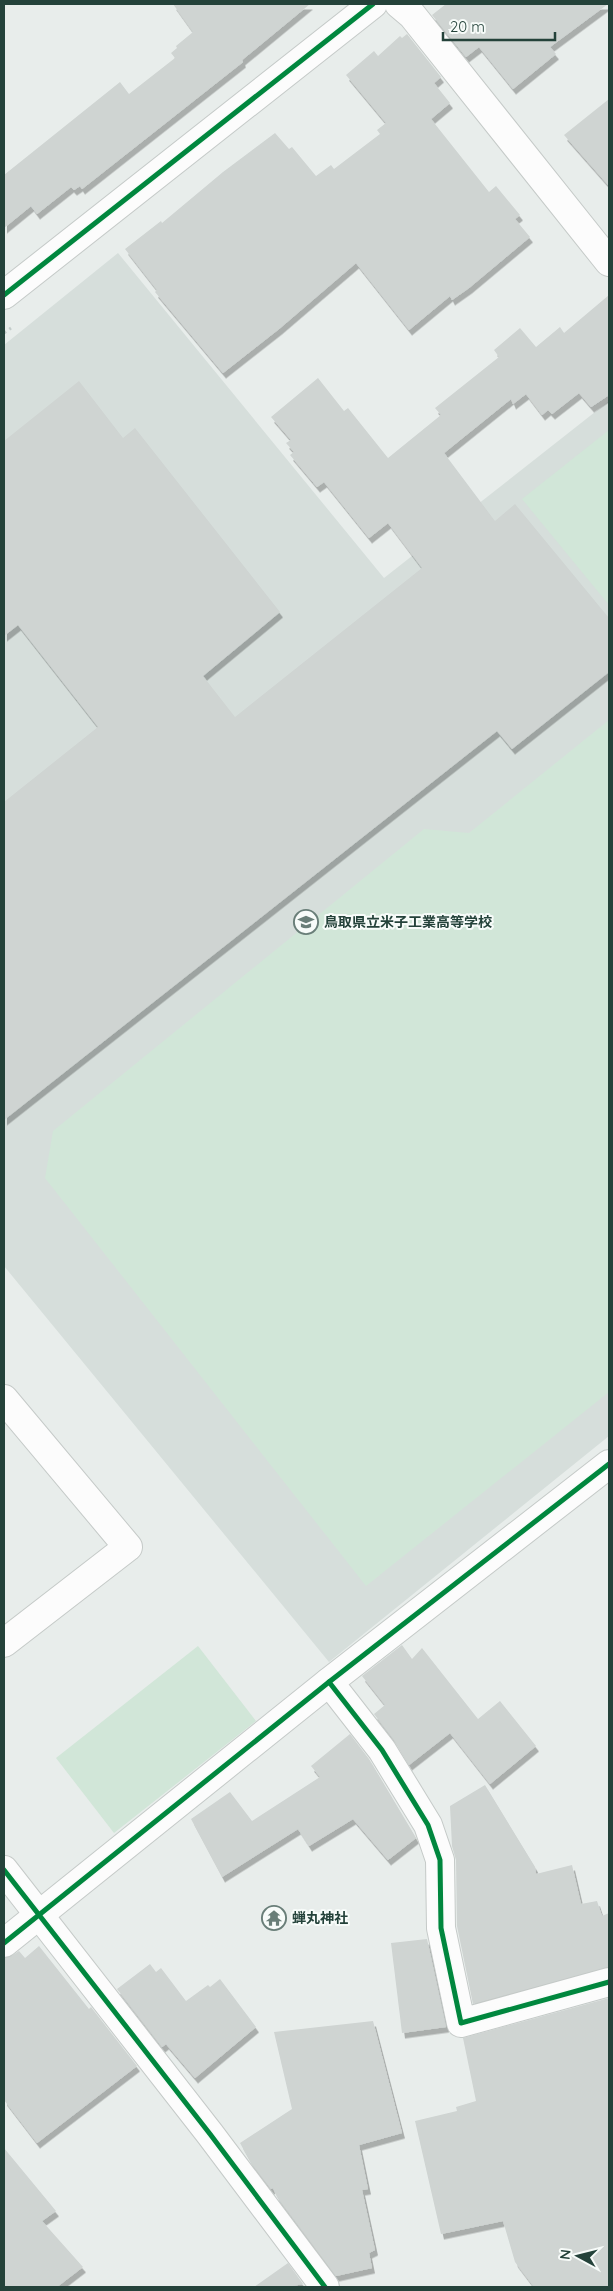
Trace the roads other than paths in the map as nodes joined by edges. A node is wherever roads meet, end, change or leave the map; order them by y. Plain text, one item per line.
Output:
1 (373, 4) edge
2 (412, 7) edge
3 (609, 262) edge
4 (4, 295) edge
5 (4, 1399) edge
6 (609, 1464) edge
7 (4, 1643) edge
8 (329, 1682) junction
9 (4, 1870) edge
10 (39, 1915) junction
11 (4, 1943) edge
12 (609, 1982) edge
13 (325, 2287) edge

1 - 4 street
2 - 3 street
5 - 7 street
6 - 8 street
8 - 10 street
8 - 12 street
9 - 10 street
10 - 11 street
10 - 13 street

